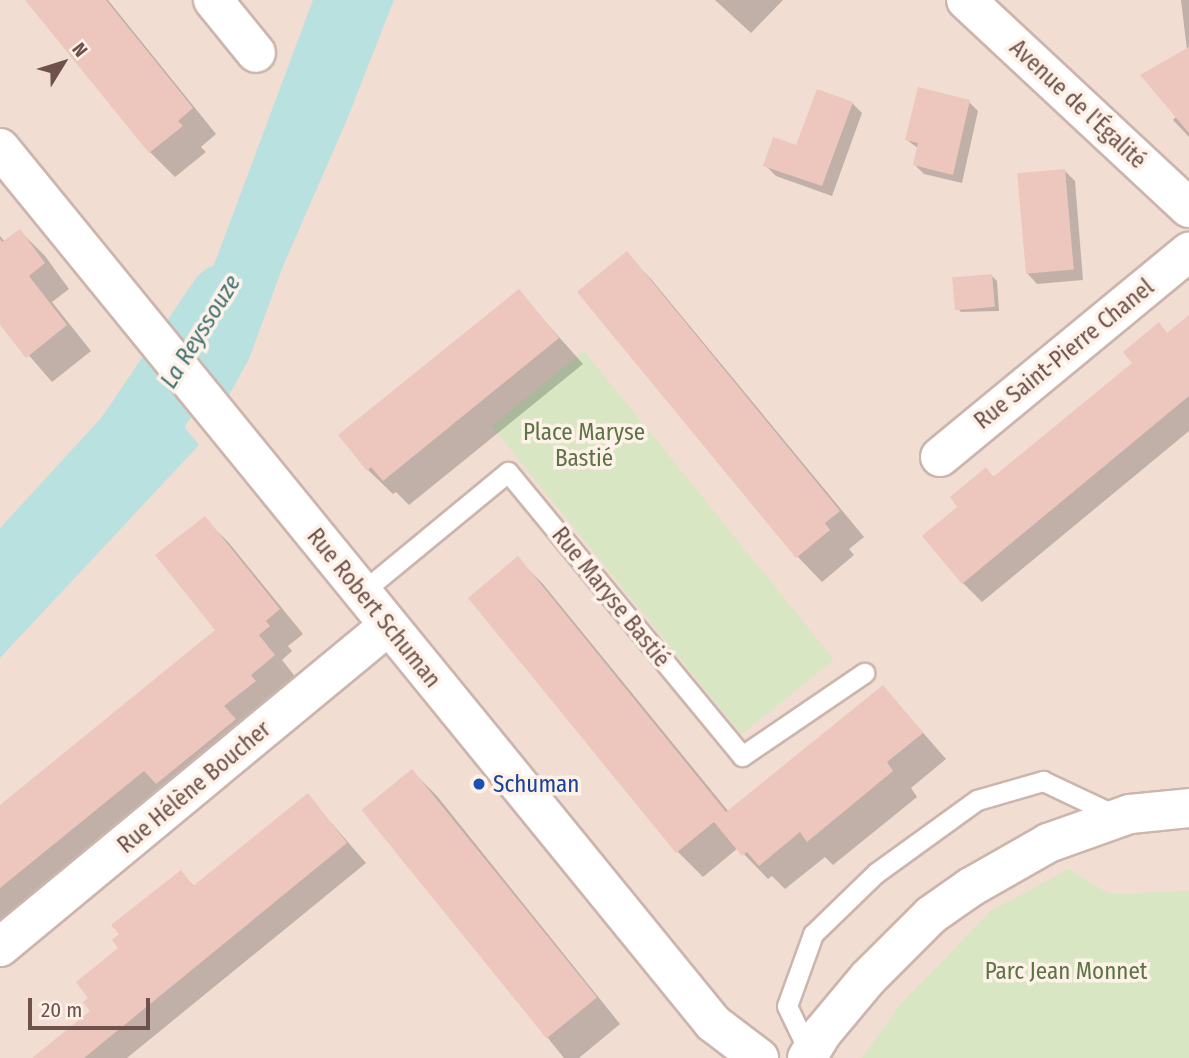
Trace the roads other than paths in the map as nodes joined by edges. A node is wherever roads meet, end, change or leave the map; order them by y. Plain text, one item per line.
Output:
1 (213, 0) edge
2 (966, 0) edge
3 (256, 52) dead end
4 (0, 148) edge
5 (1189, 208) edge
6 (1189, 252) edge
7 (940, 457) dead end
8 (361, 593) junction
9 (388, 626) junction
10 (864, 673) dead end
11 (1189, 808) edge
12 (1120, 818) junction
13 (0, 947) edge
14 (808, 1056) edge
15 (759, 1058) edge

1 - 3 street
2 - 5 street, Avenue de l'Égalité
4 - 8 street, Rue Robert Schuman
6 - 7 street, Rue Saint-Pierre Chanel
8 - 9 street, Rue Robert Schuman
8 - 10 lane, Rue Maryse Bastié
9 - 13 street, Rue Hélène Boucher
9 - 15 street, Rue Robert Schuman
11 - 12 street
12 - 14 street
12 - 14 lane

